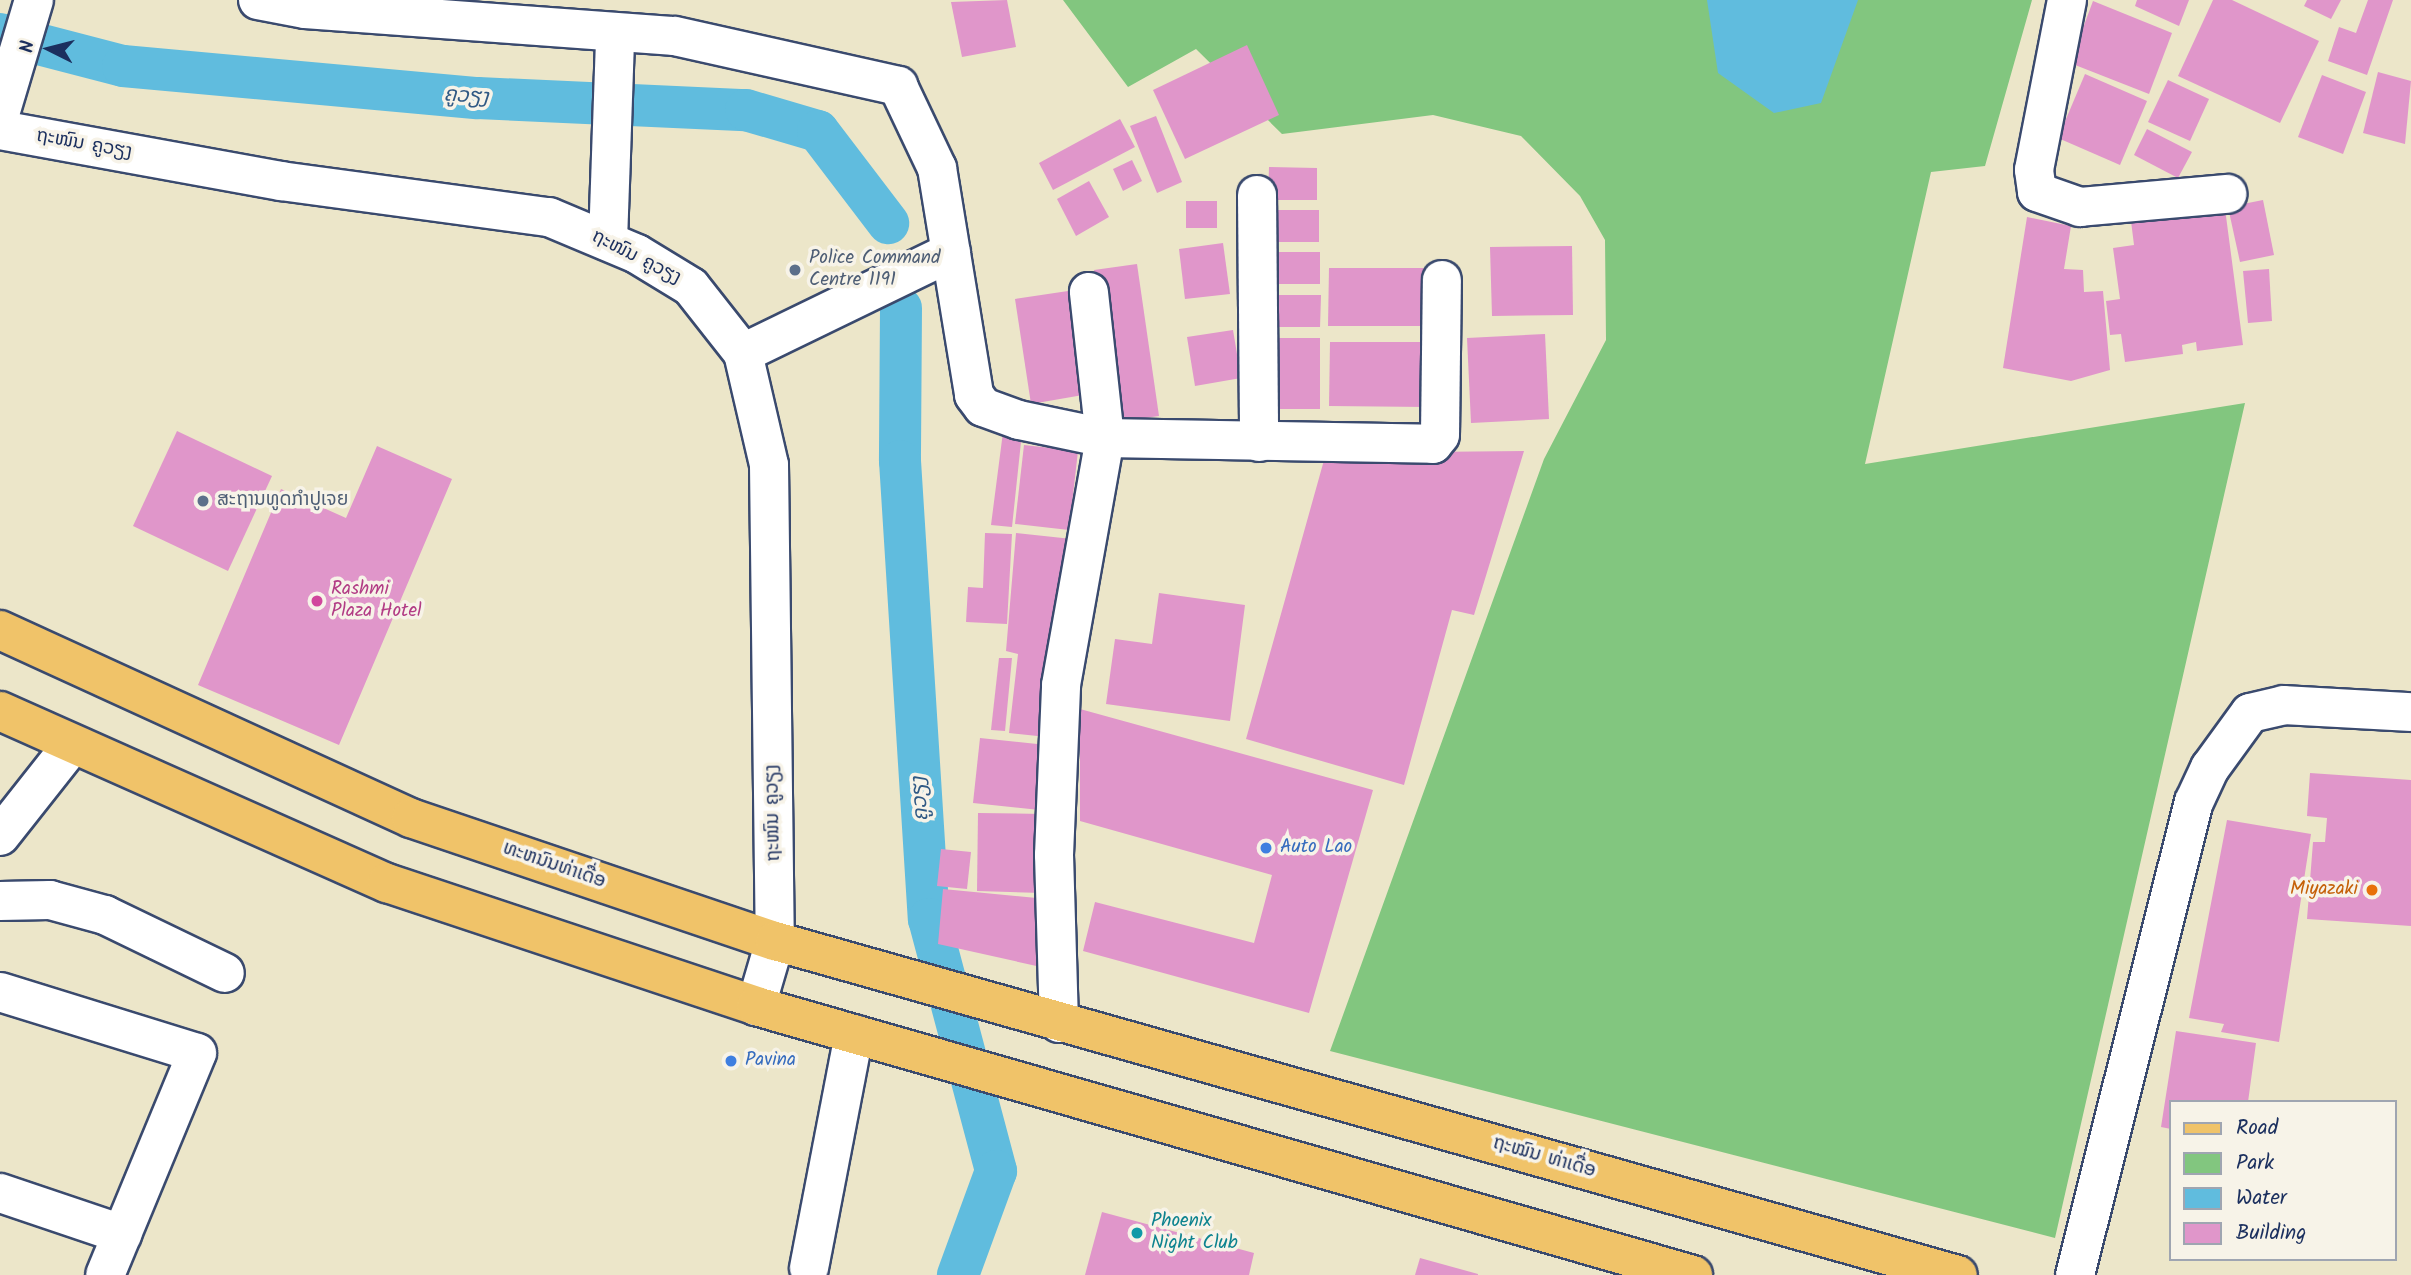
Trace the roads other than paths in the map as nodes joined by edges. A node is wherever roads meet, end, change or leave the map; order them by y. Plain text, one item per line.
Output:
1 (34, 0) edge
2 (258, 0) edge
3 (2067, 0) edge
4 (529, 14) edge
5 (613, 51) junction
6 (6, 96) edge
7 (0, 130) edge
8 (2227, 194) dead end
9 (1257, 195) dead end
10 (608, 241) junction
11 (951, 252) junction
12 (1442, 280) dead end
13 (1089, 292) dead end
14 (743, 353) junction
15 (1105, 438) junction
16 (1258, 442) junction
17 (0, 630) edge
18 (0, 711) edge
19 (2411, 712) edge
20 (71, 746) junction
21 (0, 836) edge
22 (0, 901) edge
23 (775, 941) junction
24 (225, 973) dead end
25 (0, 992) edge
26 (757, 1006) junction
27 (1059, 1023) junction
28 (854, 1034) junction
29 (1130, 1042) joint
30 (0, 1194) edge
31 (122, 1234) junction
32 (810, 1268) dead end
33 (106, 1275) edge
34 (1693, 1275) edge
35 (1958, 1275) edge
36 (2075, 1275) edge

1 - 6 street
2 - 4 street
3 - 8 street
4 - 5 street
5 - 10 street
5 - 11 street
7 - 10 street, ຖະໜົນ ຄູວຽງ
9 - 16 street
10 - 14 street, ຖະໜົນ ຄູວຽງ
11 - 14 street
11 - 15 street
12 - 16 street
13 - 15 street
14 - 23 street, ຖະໜົນ ຄູວຽງ
15 - 16 street
15 - 27 street
17 - 23 main road, ທະຫນົນທ່າເດື່ອ
18 - 20 main road
19 - 36 street
20 - 21 street
20 - 26 main road
22 - 24 street
23 - 26 street, ຖະໜົນ ຄູວຽງ
23 - 27 main road, ທະຫນົນທ່າເດື່ອ
25 - 31 street
26 - 28 main road
27 - 29 main road, ທະຫນົນທ່າເດື່ອ
28 - 32 street
28 - 34 main road
29 - 35 main road, ຖະໝົນ ທ່າເດື່ອ
30 - 31 street
31 - 33 street

